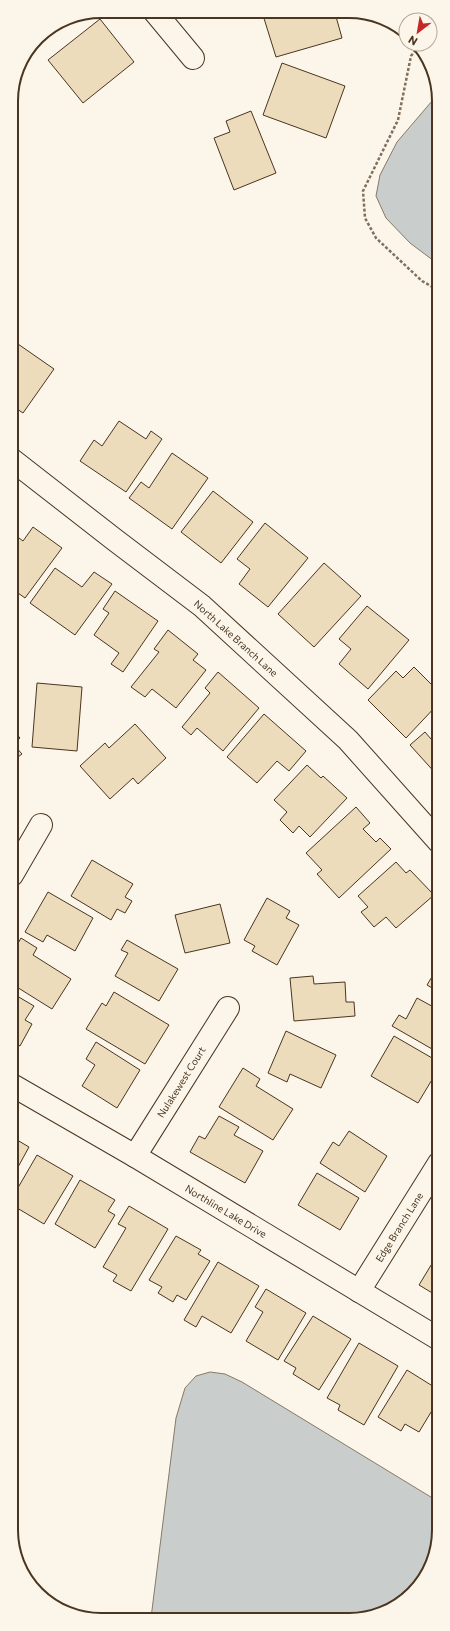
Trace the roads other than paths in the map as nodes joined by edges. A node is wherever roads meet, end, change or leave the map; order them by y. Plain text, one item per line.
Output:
1 (160, 18) edge
2 (193, 58) dead end
3 (18, 464) edge
4 (41, 825) dead end
5 (432, 835) edge
6 (18, 865) edge
7 (228, 1008) dead end
8 (18, 1088) edge
9 (135, 1156) junction
10 (432, 1174) edge
11 (359, 1291) junction
12 (432, 1335) edge

1 - 2 street
3 - 5 street, North Lake Branch Lane
4 - 6 street
7 - 9 street, Nulakewest Court
8 - 9 street, Northline Lake Drive
9 - 11 street, Northline Lake Drive
10 - 11 street, Edge Branch Lane
11 - 12 street, Northline Lake Drive

